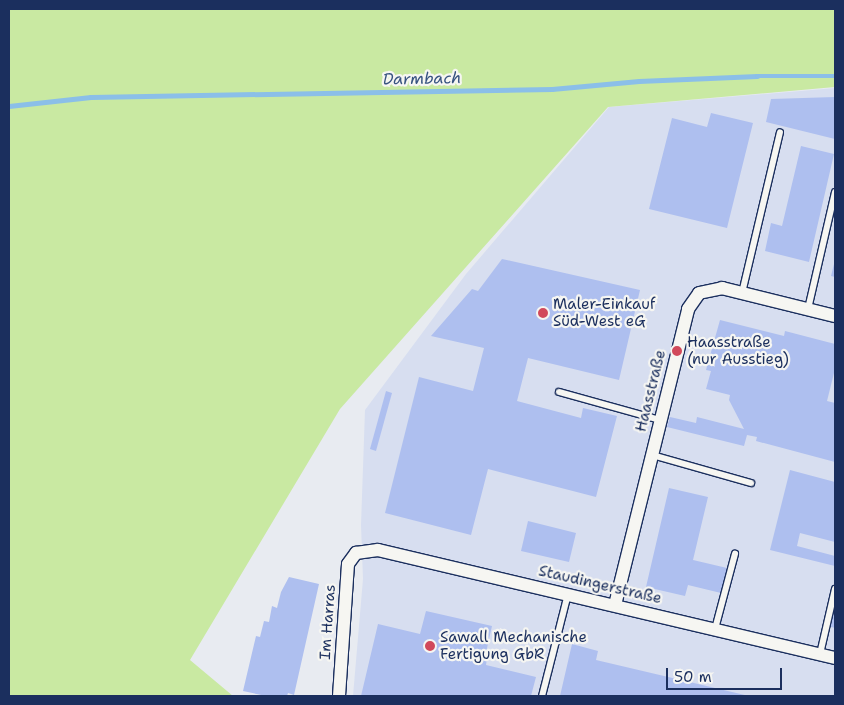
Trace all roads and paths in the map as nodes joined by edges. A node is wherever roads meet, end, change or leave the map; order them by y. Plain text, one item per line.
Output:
1 (780, 132) dead end
2 (835, 192) edge
3 (742, 293) junction
4 (808, 309) junction
5 (835, 316) edge
6 (559, 392) dead end
7 (660, 420) junction
8 (652, 455) junction
9 (752, 483) dead end
10 (356, 553) joint
11 (735, 554) dead end
12 (835, 589) edge
13 (568, 594) junction
14 (615, 605) junction
15 (715, 629) junction
16 (820, 654) junction
17 (835, 658) edge
18 (339, 696) edge
19 (542, 696) edge

1 - 3 lane
2 - 4 lane
3 - 4 street, Haasstraße
3 - 7 street, Haasstraße
4 - 5 street, Haasstraße
6 - 7 lane
7 - 8 street, Haasstraße
8 - 9 lane
8 - 14 street, Haasstraße
10 - 13 street, Staudingerstraße
10 - 18 street, Im Harras
11 - 15 lane
12 - 16 lane
13 - 14 street, Staudingerstraße
13 - 19 lane
14 - 15 street, Staudingerstraße
15 - 16 street, Staudingerstraße
16 - 17 street, Staudingerstraße

